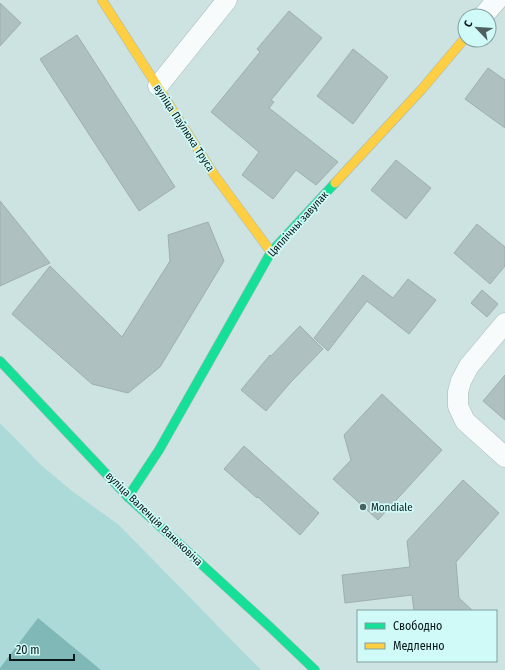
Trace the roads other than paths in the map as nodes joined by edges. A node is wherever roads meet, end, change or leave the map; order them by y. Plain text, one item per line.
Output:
1 (102, 0) edge
2 (227, 0) edge
3 (496, 0) edge
4 (490, 8) edge
5 (457, 47) edge
6 (158, 86) junction
7 (271, 252) junction
8 (505, 323) edge
9 (0, 361) edge
10 (505, 457) edge
11 (128, 497) junction
12 (314, 670) edge

1 - 6 street, вуліца Паўлюка Труса
2 - 6 street
3 - 4 street
5 - 7 street, Цяплічны завулак
6 - 7 street, вуліца Паўлюка Труса
7 - 11 street, Цяплічны завулак
8 - 10 street
9 - 11 street, вуліца Валенція Ваньковіча
11 - 12 street, вуліца Валенція Ваньковіча

